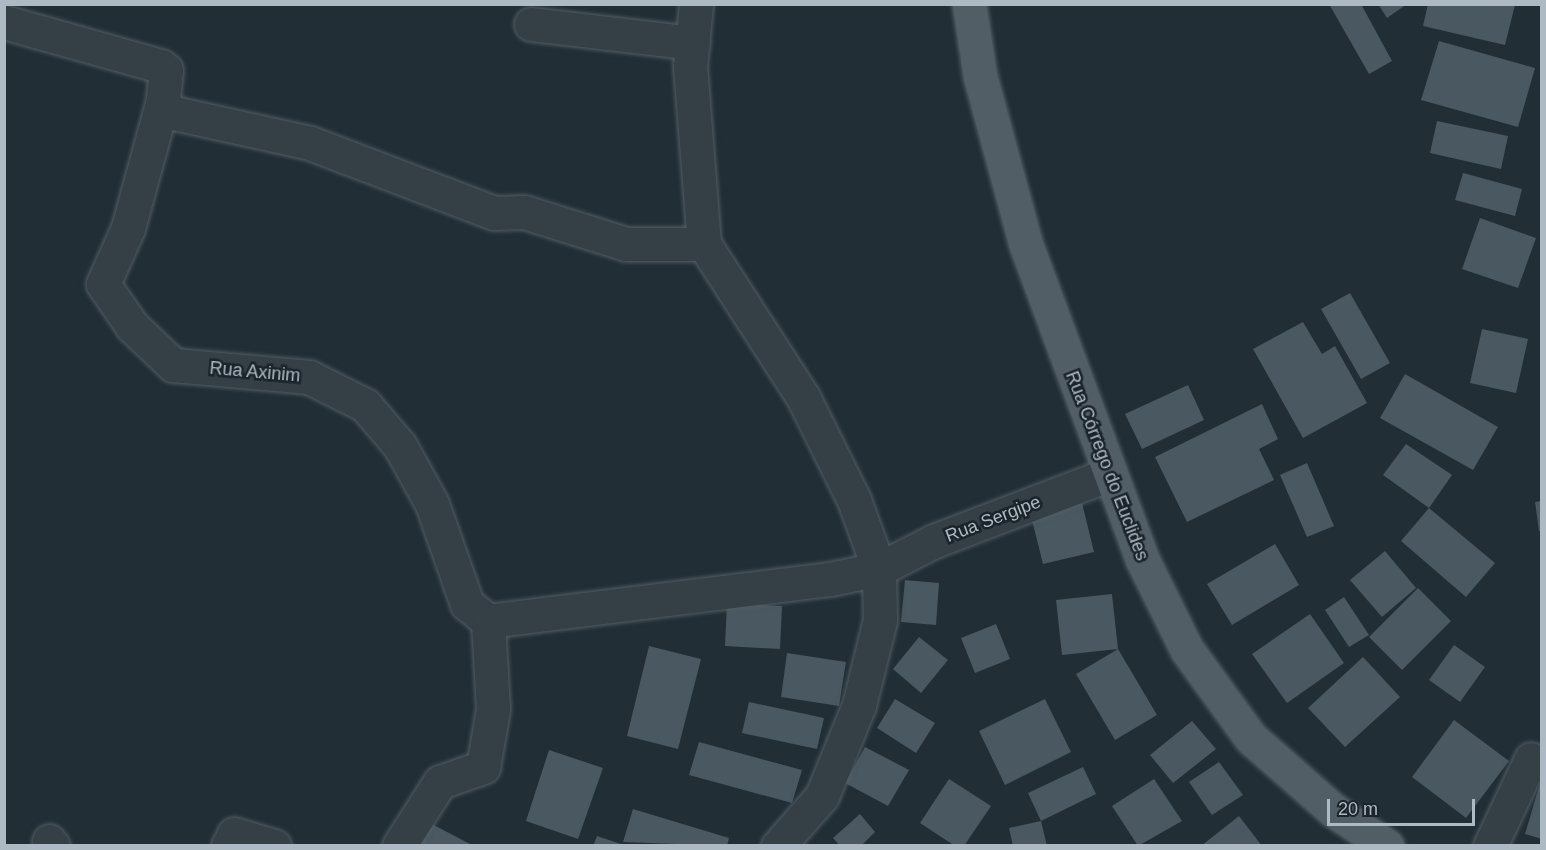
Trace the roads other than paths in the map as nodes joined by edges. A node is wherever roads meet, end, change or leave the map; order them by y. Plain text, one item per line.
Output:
1 (696, 4) edge
2 (969, 4) edge
3 (4, 22) edge
4 (531, 24) dead end
5 (693, 43) junction
6 (163, 100) junction
7 (704, 244) junction
8 (1109, 474) junction
9 (879, 569) junction
10 (488, 621) junction
11 (1531, 759) dead end
12 (228, 846) edge
13 (274, 846) edge
14 (399, 846) edge
15 (778, 846) edge
16 (1387, 846) edge
17 (1490, 846) edge

1 - 5 street
2 - 8 main road, Rua Córrego do Euclides
3 - 6 street
4 - 5 street
5 - 7 street
6 - 7 street
6 - 10 street, Rua Axinim
7 - 9 street
8 - 9 street, Rua Sergipe
8 - 16 main road, Rua Córrego do Euclides
9 - 10 street, Rua Sergipe
9 - 15 street
10 - 14 street
11 - 17 street
12 - 13 street

